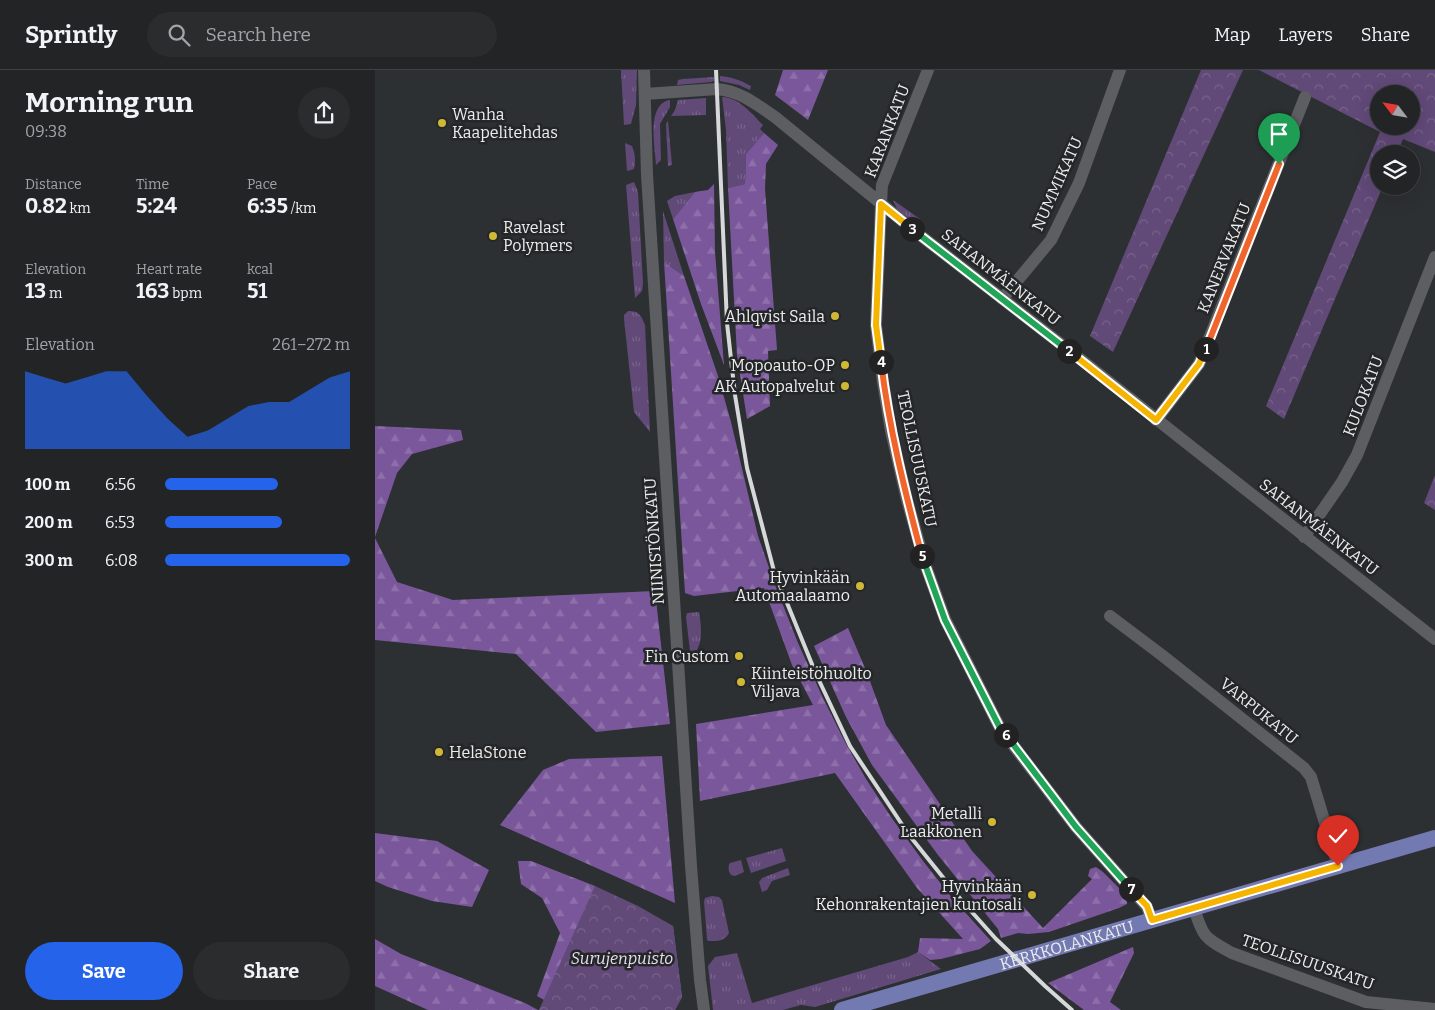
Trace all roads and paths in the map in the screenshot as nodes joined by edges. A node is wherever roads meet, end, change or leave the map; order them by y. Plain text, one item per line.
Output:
1 (645, 70) edge
2 (928, 70) edge
3 (1120, 70) edge
4 (645, 94) junction
5 (1305, 97) dead end
6 (881, 204) junction
7 (1435, 257) edge
8 (1002, 299) junction
9 (1156, 420) junction
10 (1304, 537) junction
11 (1111, 616) dead end
12 (1435, 639) edge
13 (1435, 838) edge
14 (1338, 866) junction
15 (1194, 908) junction
16 (1152, 920) junction
17 (1435, 1009) edge
18 (704, 1010) edge
19 (842, 1010) edge

1 - 4 street, NIINISTÖNKATU
2 - 6 street, KARANKATU
3 - 8 street, NUMMIKATU
4 - 6 street, SAHANMÄENKATU
4 - 18 street, NIINISTÖNKATU
5 - 9 street, KANERVAKATU
6 - 8 street, SAHANMÄENKATU
6 - 16 street, TEOLLISUUSKATU
7 - 10 street, KULOKATU
8 - 9 street, SAHANMÄENKATU
9 - 10 street, SAHANMÄENKATU
10 - 12 street, SAHANMÄENKATU
11 - 14 street, VARPUKATU
13 - 14 main road, KERKKOLANKATU
14 - 15 main road, KERKKOLANKATU
15 - 16 main road, KERKKOLANKATU
15 - 17 street, TEOLLISUUSKATU
16 - 19 main road, KERKKOLANKATU

